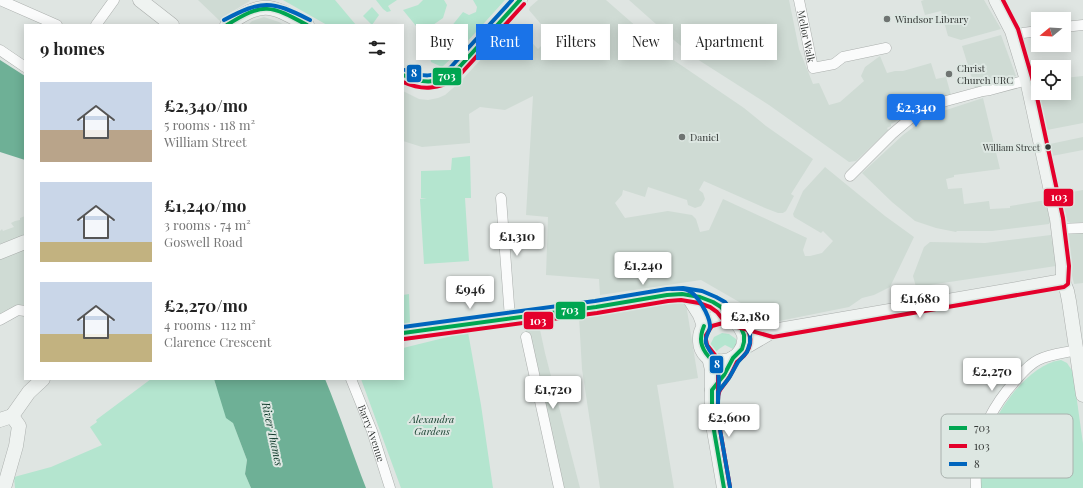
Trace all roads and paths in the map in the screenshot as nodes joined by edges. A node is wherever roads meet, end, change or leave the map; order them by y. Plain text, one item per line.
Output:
1 (0, 0) edge
2 (114, 0) edge
3 (799, 0) edge
4 (996, 0) edge
5 (261, 1) edge
6 (149, 3) edge
7 (516, 5) edge
8 (55, 24) edge
9 (97, 24) edge
10 (171, 24) edge
11 (228, 24) edge
12 (305, 24) edge
13 (1083, 25) edge
14 (1071, 26) edge
15 (1031, 32) edge
16 (1014, 36) junction
17 (886, 48) dead end
18 (0, 50) edge
19 (24, 66) edge
20 (404, 75) edge
21 (1027, 80) junction
22 (850, 176) dead end
23 (501, 198) dead end
24 (1083, 228) edge
25 (1059, 229) junction
26 (24, 242) edge
27 (2, 248) edge
28 (1063, 281) junction
29 (688, 296) junction
30 (596, 308) tunnel mouth
31 (24, 311) edge
32 (527, 315) tunnel mouth
33 (510, 318) junction
34 (732, 319) junction
35 (0, 320) edge
36 (704, 326) junction
37 (773, 331) junction
38 (404, 333) edge
39 (526, 337) dead end
40 (1077, 350) junction
41 (738, 354) junction
42 (709, 357) junction
43 (42, 380) edge
44 (351, 380) edge
45 (712, 390) junction
46 (1083, 395) edge
47 (992, 414) edge
48 (6, 418) edge
49 (4, 488) edge
50 (390, 488) edge
51 (559, 488) edge
52 (724, 488) edge

1 - 8 street
2 - 9 street
3 - 17 street, Mellor Walk
4 - 16 street
5 - 11 street
5 - 12 street
6 - 10 street
7 - 20 street
13 - 14 street
15 - 16 street
16 - 21 street
18 - 19 street
21 - 22 street
21 - 25 street
23 - 33 street
24 - 25 street
25 - 28 street
26 - 27 street
28 - 37 street
28 - 40 street
29 - 30 street
29 - 34 street
29 - 36 street
31 - 35 street
32 - 33 street
33 - 38 street
34 - 36 street
34 - 37 street
34 - 41 street
36 - 42 street
37 - 41 street
39 - 51 street
40 - 46 street
40 - 47 street
41 - 42 street
41 - 45 street
42 - 45 street
43 - 48 street
44 - 50 street, Barry Avenue
45 - 52 street
48 - 49 street

